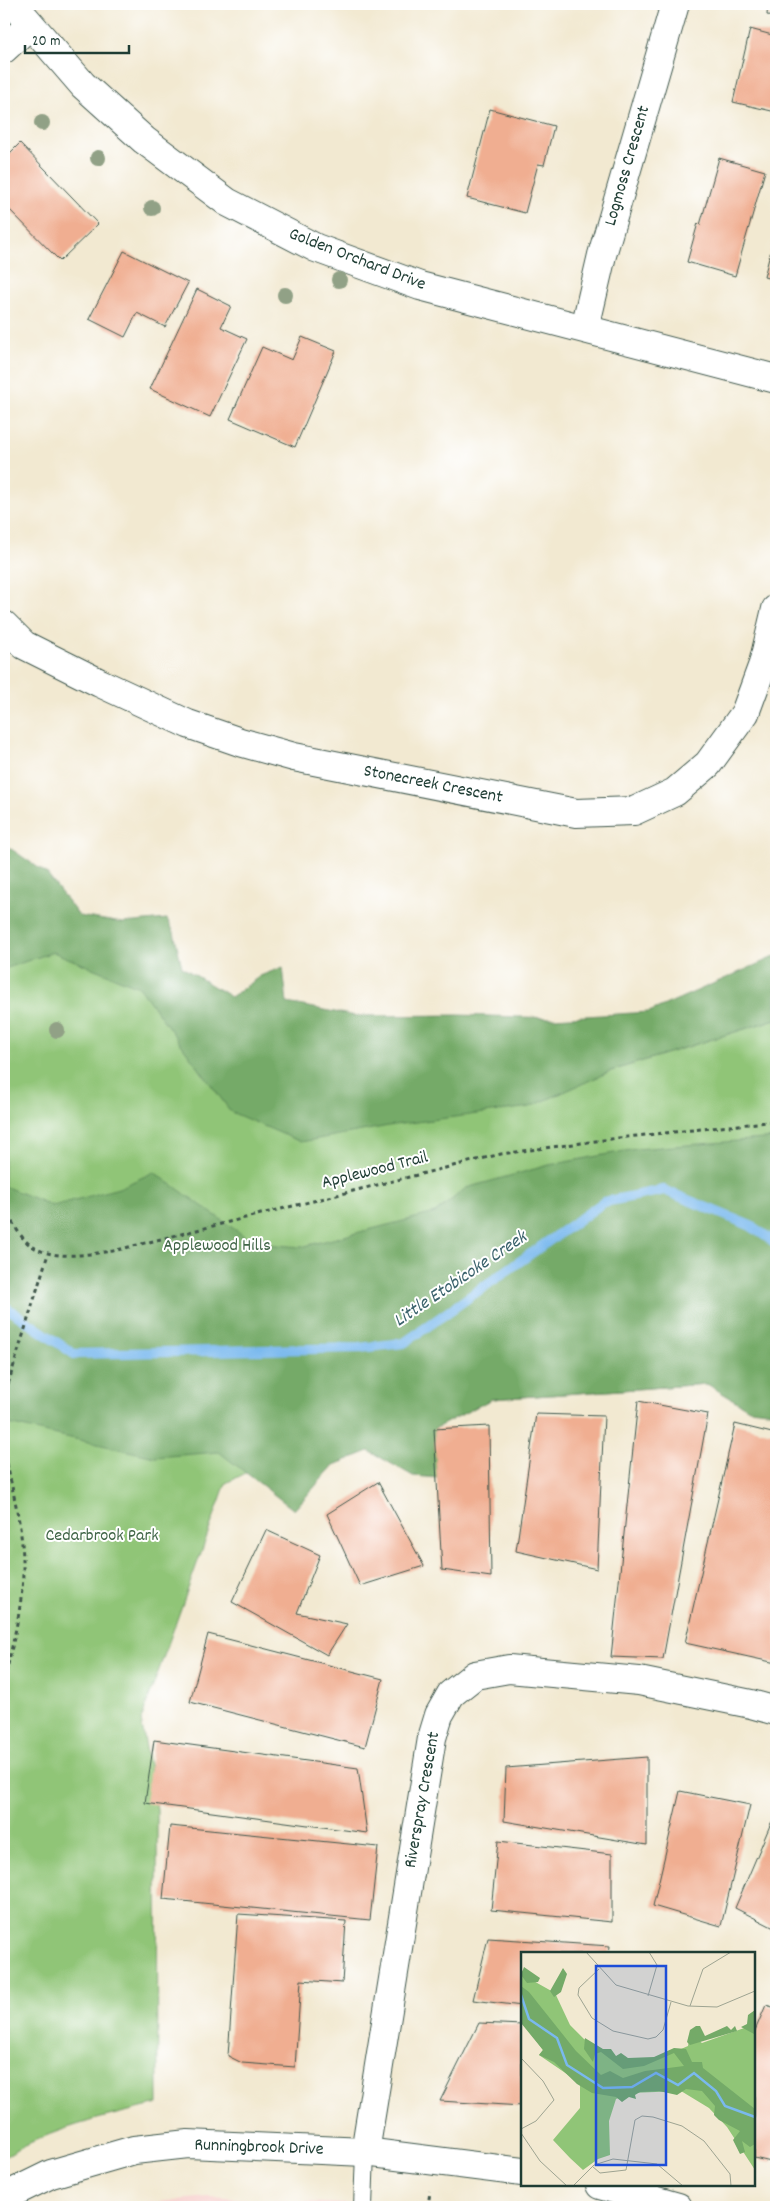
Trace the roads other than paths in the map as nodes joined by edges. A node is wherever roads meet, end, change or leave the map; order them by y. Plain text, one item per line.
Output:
1 (674, 4) edge
2 (21, 14) edge
3 (4, 49) edge
4 (585, 328) junction
5 (776, 379) edge
6 (776, 609) edge
7 (4, 625) edge
8 (776, 1712) edge
9 (365, 2152) junction
10 (521, 2172) edge
11 (604, 2186) edge
12 (4, 2197) edge
13 (363, 2207) edge
14 (678, 2207) edge

1 - 4 street, Logmoss Crescent
2 - 3 street
2 - 4 street, Golden Orchard Drive
4 - 5 street, Golden Orchard Drive
6 - 7 street, Stonecreek Crescent
8 - 9 street, Riverspray Crescent
9 - 10 street, Runningbrook Drive
9 - 12 street, Runningbrook Drive
9 - 13 lane
11 - 14 street

